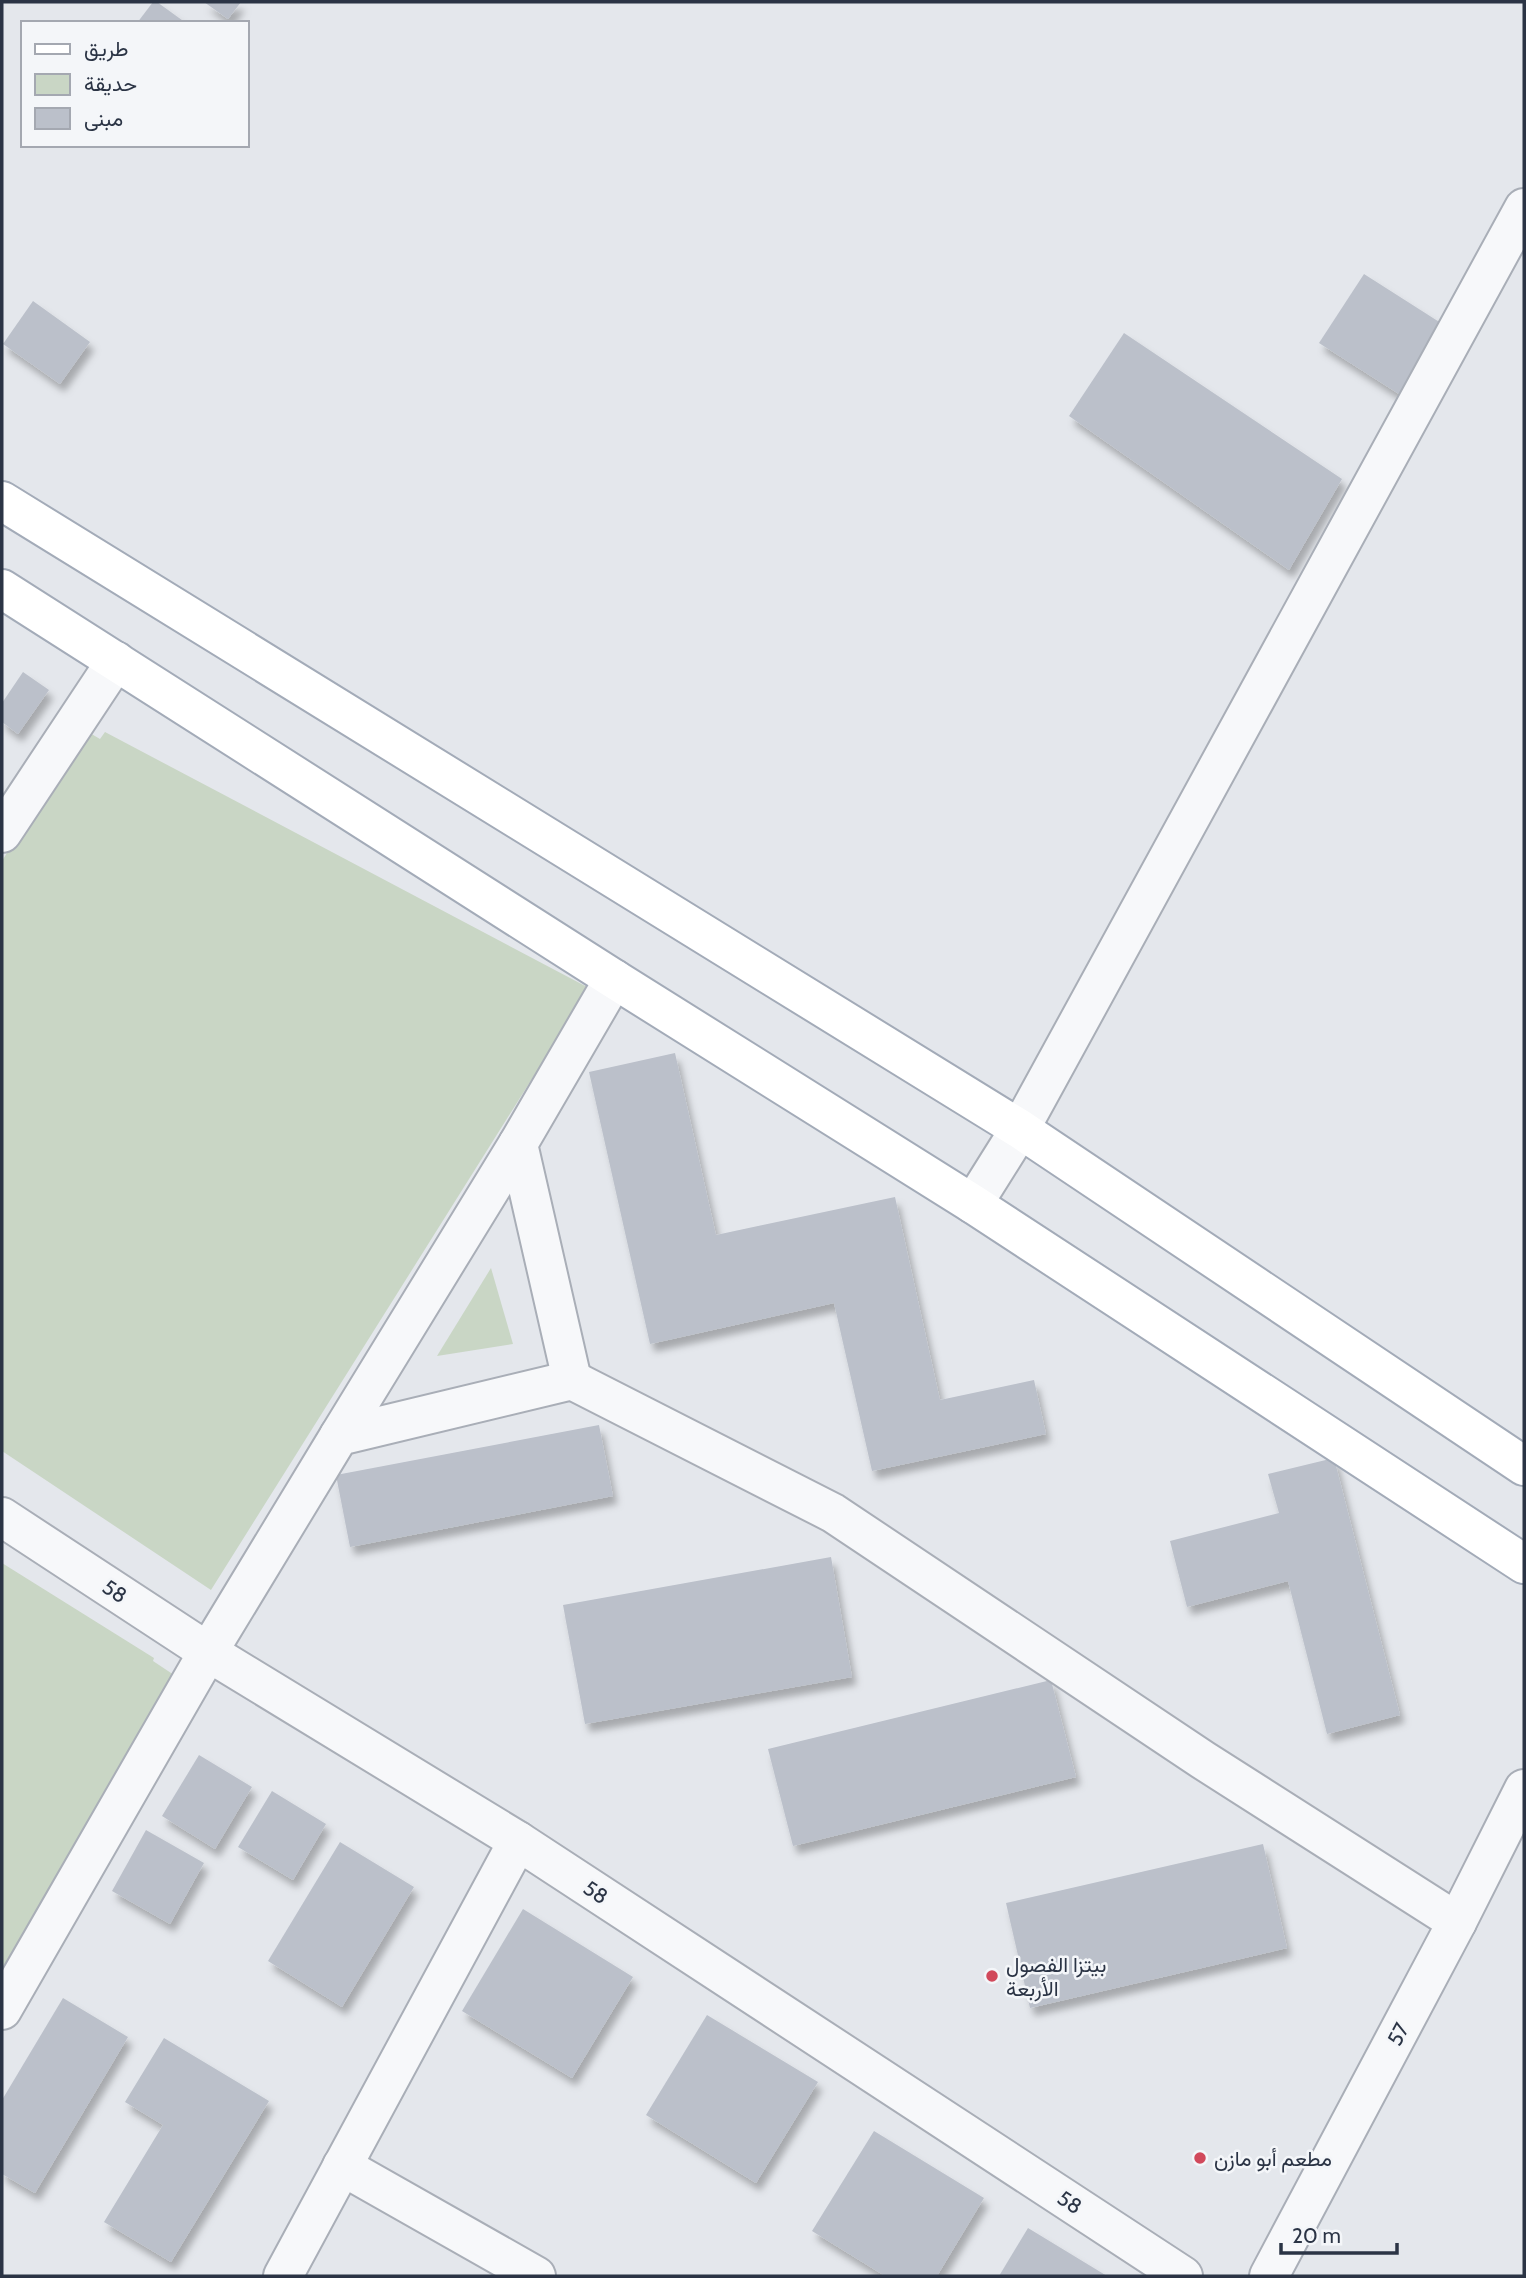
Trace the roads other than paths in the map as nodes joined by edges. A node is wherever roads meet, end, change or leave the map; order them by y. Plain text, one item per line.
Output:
1 (1524, 208) edge
2 (2, 501) edge
3 (2, 589) edge
4 (116, 661) junction
5 (2, 833) edge
6 (614, 979) junction
7 (1020, 1129) junction
8 (518, 1144) junction
9 (973, 1204) junction
10 (572, 1380) junction
11 (339, 1436) junction
12 (1524, 1466) edge
13 (2, 1517) edge
14 (1524, 1564) edge
15 (208, 1652) junction
16 (1524, 1789) edge
17 (518, 1841) junction
18 (1457, 1922) junction
19 (2, 2010) edge
20 (342, 2166) junction
21 (283, 2276) edge
22 (536, 2276) edge
23 (1183, 2276) edge
24 (1269, 2276) edge

1 - 7 street
2 - 7 main road
3 - 4 main road
4 - 5 street
4 - 6 main road
6 - 8 street
6 - 9 main road
7 - 9 street
7 - 12 main road
8 - 10 street
8 - 11 street
9 - 14 main road
10 - 11 street
10 - 18 street
11 - 15 street
13 - 15 street, 58
15 - 17 street, 58
15 - 19 street
16 - 18 street, 57
17 - 20 street
17 - 23 street, 58
18 - 24 street, 57
20 - 21 street
20 - 22 street

